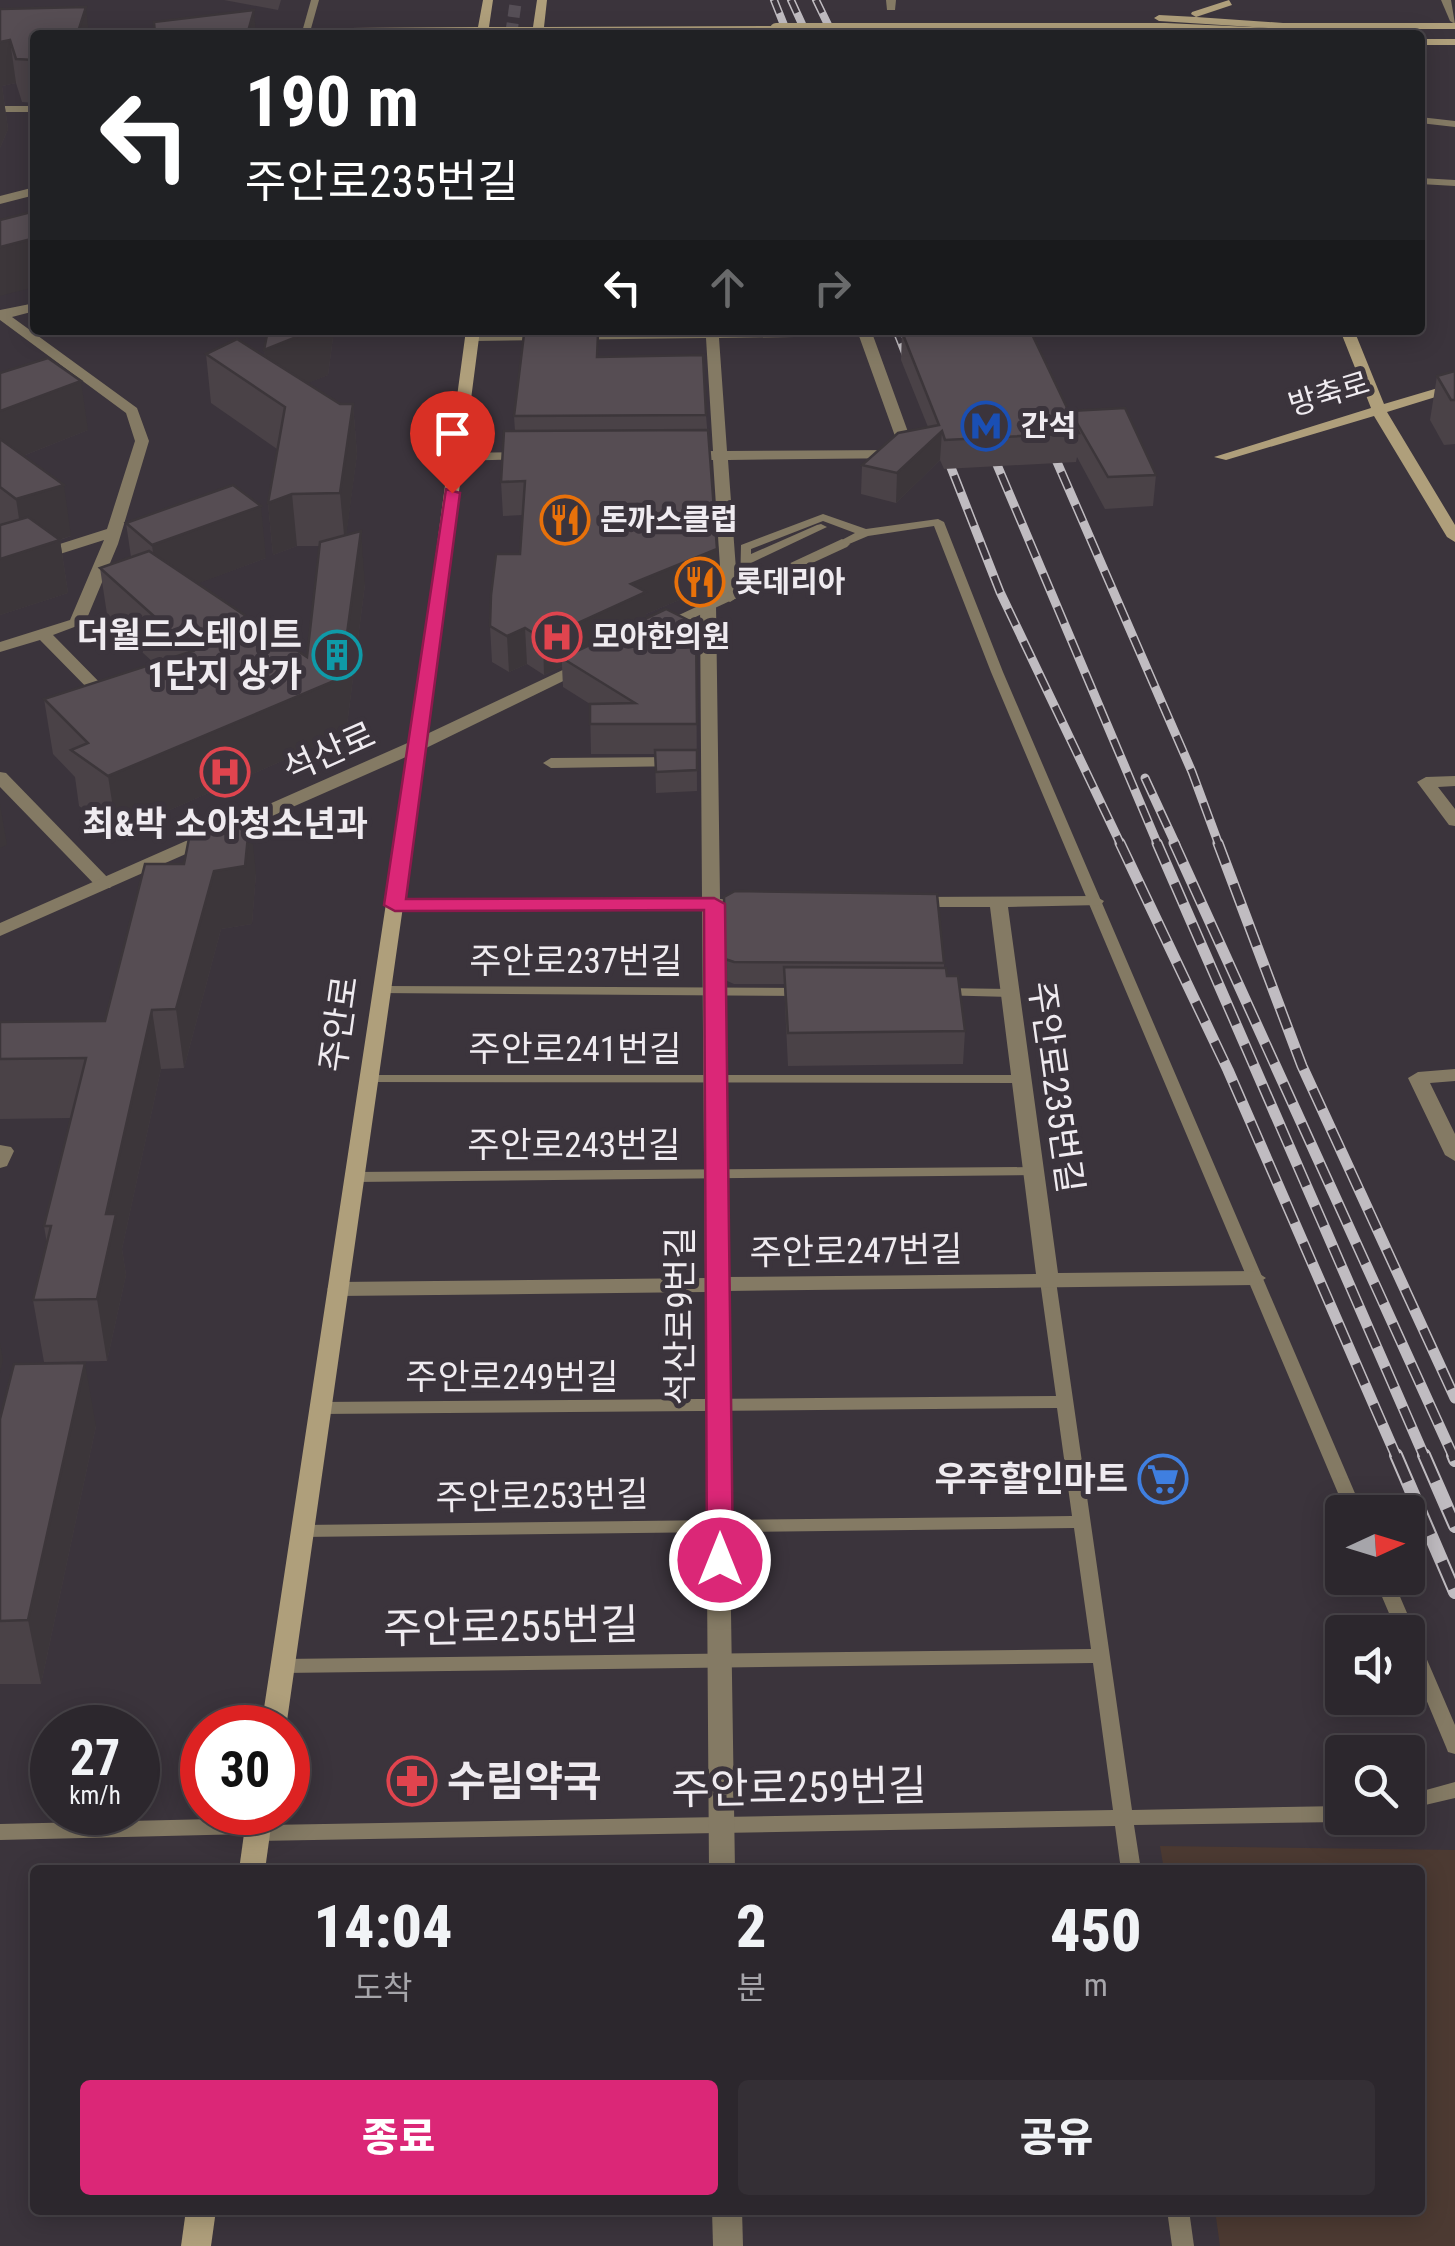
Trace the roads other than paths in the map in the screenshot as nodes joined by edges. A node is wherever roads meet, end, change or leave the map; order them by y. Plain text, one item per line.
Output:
1 (315, 0) edge
2 (488, 0) edge
3 (542, 0) edge
4 (1446, 0) edge
5 (1228, 2) edge
6 (1159, 18) junction
7 (1231, 21) junction
8 (1455, 24) edge
9 (776, 28) junction
10 (306, 30) edge
11 (483, 30) edge
12 (538, 30) edge
13 (690, 30) edge
14 (795, 30) edge
15 (1191, 30) edge
16 (1234, 30) edge
17 (1455, 38) edge
18 (1425, 39) edge
19 (30, 109) edge
20 (0, 110) edge
21 (1425, 121) edge
22 (1455, 124) edge
23 (1425, 181) edge
24 (1455, 183) edge
25 (30, 192) edge
26 (0, 200) edge
27 (30, 307) edge
28 (0, 315) edge
29 (472, 335) edge
30 (712, 335) edge
31 (866, 335) edge
32 (1349, 335) edge
33 (72, 364) junction
34 (52, 370) edge
35 (1455, 388) edge
36 (1378, 408) junction
37 (550, 456) edge
38 (662, 456) edge
39 (718, 456) junction
40 (456, 457) junction
41 (1221, 457) dead end
42 (865, 533) junction
43 (1455, 537) edge
44 (111, 538) junction
45 (129, 544) edge
46 (842, 544) joint
47 (0, 568) edge
48 (738, 593) junction
49 (708, 604) junction
50 (43, 634) junction
51 (640, 638) edge
52 (0, 647) edge
53 (606, 654) edge
54 (104, 696) edge
55 (418, 745) junction
56 (710, 762) junction
57 (551, 764) dead end
58 (0, 776) edge
59 (1455, 781) edge
60 (1455, 821) edge
61 (104, 884) junction
62 (1094, 901) junction
63 (885, 902) edge
64 (998, 902) junction
65 (714, 904) junction
66 (752, 904) edge
67 (395, 905) junction
68 (0, 930) edge
69 (382, 990) junction
70 (715, 992) junction
71 (814, 992) edge
72 (932, 992) edge
73 (1010, 993) junction
74 (1455, 1076) edge
75 (369, 1079) junction
76 (1022, 1079) junction
77 (716, 1080) junction
78 (0, 1151) edge
79 (1455, 1155) edge
80 (0, 1162) edge
81 (1034, 1172) junction
82 (717, 1174) junction
83 (354, 1177) junction
84 (1256, 1278) junction
85 (1048, 1281) junction
86 (718, 1285) junction
87 (338, 1289) junction
88 (1065, 1402) junction
89 (719, 1405) junction
90 (320, 1408) junction
91 (1348, 1495) edge
92 (1082, 1522) junction
93 (720, 1527) junction
94 (302, 1531) junction
95 (1100, 1656) junction
96 (720, 1661) junction
97 (282, 1666) junction
98 (1425, 1676) edge
99 (276, 1705) edge
100 (1455, 1747) edge
101 (1455, 1790) edge
102 (1425, 1798) edge
103 (1325, 1814) edge
104 (1124, 1819) junction
105 (310, 1824) edge
106 (180, 1826) edge
107 (722, 1826) junction
108 (0, 1832) edge
109 (257, 1835) edge
110 (253, 1865) edge
111 (722, 1865) edge
112 (1130, 1865) edge
113 (201, 2215) edge
114 (728, 2215) edge
115 (1179, 2215) edge
116 (196, 2246) edge
117 (728, 2246) edge
118 (1183, 2246) edge

1 - 10 lane
2 - 11 main road
3 - 12 main road
4 - 8 street
5 - 6 main road
5 - 7 main road
6 - 7 main road
6 - 9 main road, bridge
7 - 8 main road
7 - 16 main road
9 - 13 main road
9 - 14 main road, bridge
9 - 15 main road, bridge
17 - 18 main road
19 - 20 street
21 - 22 lane
23 - 24 lane
25 - 26 street
27 - 28 street
28 - 33 street
29 - 40 main road, 주안로
30 - 39 street
31 - 39 street
32 - 36 main road
33 - 34 street
33 - 44 street
35 - 36 main road, 방축로
36 - 41 main road, 방축로
36 - 43 main road
37 - 40 street
38 - 39 street
39 - 48 street
40 - 55 main road, 주안로
42 - 46 lane
42 - 48 lane
42 - 62 lane
44 - 45 street
44 - 47 street
44 - 50 street
46 - 48 street
48 - 49 street
49 - 51 street
49 - 56 street, 석산로9번길
50 - 52 street
50 - 54 street
53 - 55 street, 석산로
55 - 61 street, 석산로
55 - 67 main road, 주안로
56 - 57 street
56 - 65 street, 석산로9번길
58 - 61 street
59 - 60 street
61 - 68 street, 석산로
62 - 64 street
62 - 84 lane
63 - 64 street
64 - 73 street, 주안로235번길
65 - 66 street
65 - 67 street
65 - 70 street, 석산로9번길
67 - 69 main road, 주안로
69 - 70 lane, 주안로237번길
69 - 75 main road, 주안로
70 - 71 lane, 주안로237번길
70 - 77 street, 석산로9번길
72 - 73 lane
73 - 76 street, 주안로235번길
74 - 79 street
75 - 77 lane, 주안로241번길
75 - 83 main road, 주안로
76 - 77 lane, 주안로241번길
76 - 81 street, 주안로235번길
77 - 82 street, 석산로9번길
78 - 80 street
81 - 82 lane, 주안로243번길
81 - 85 street, 주안로235번길
82 - 83 lane, 주안로243번길
82 - 86 street, 석산로9번길
83 - 87 main road, 주안로
84 - 85 street, 주안로247번길
84 - 91 lane
85 - 86 street, 주안로247번길
85 - 88 lane
86 - 87 street, 주안로247번길
86 - 89 street, 석산로9번길
87 - 90 main road, 주안로
88 - 89 lane, 주안로249번길
88 - 92 lane
89 - 90 lane, 주안로249번길
89 - 93 street, 석산로9번길
90 - 94 main road, 주안로
92 - 93 lane, 주안로253번길
92 - 95 lane
93 - 94 lane, 주안로253번길
93 - 96 street, 석산로9번길
94 - 97 main road, 주안로
95 - 96 lane, 주안로255번길
95 - 104 lane
96 - 97 lane, 주안로255번길
96 - 107 street, 석산로9번길
97 - 99 main road, 주안로
98 - 100 lane
101 - 102 lane
103 - 104 lane, 주안로259번길
104 - 107 lane, 주안로259번길
104 - 112 lane
105 - 107 lane, 주안로259번길
106 - 108 lane, 주안로259번길
107 - 111 street, 석산로9번길
109 - 110 main road
113 - 116 main road
114 - 117 street
115 - 118 lane

